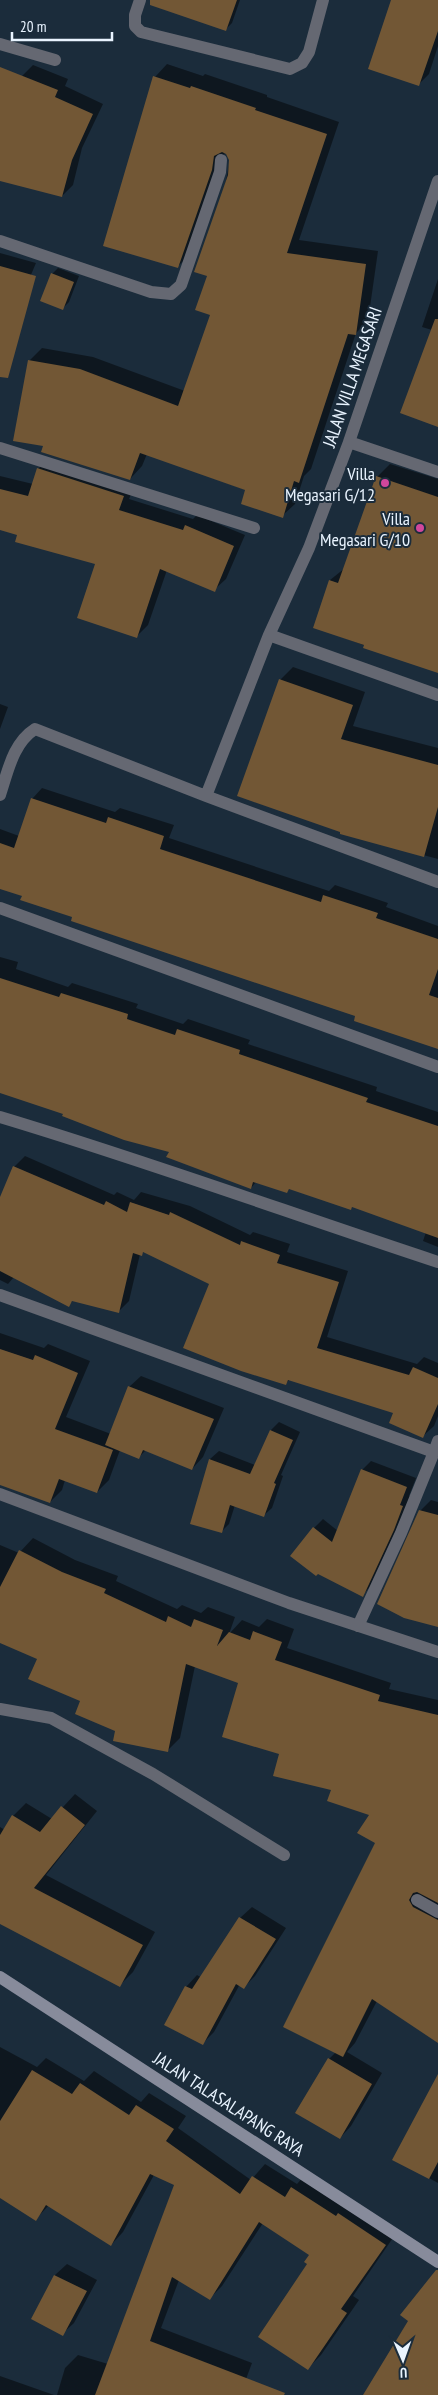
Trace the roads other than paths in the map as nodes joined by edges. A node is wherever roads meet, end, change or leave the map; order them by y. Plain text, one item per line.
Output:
1 (140, 0) edge
2 (324, 0) edge
3 (0, 44) edge
4 (55, 60) dead end
5 (221, 160) dead end
6 (438, 181) edge
7 (433, 214) edge
8 (0, 241) edge
9 (349, 442) junction
10 (0, 448) edge
11 (438, 472) edge
12 (254, 528) dead end
13 (269, 635) junction
14 (438, 695) edge
15 (0, 795) edge
16 (206, 796) junction
17 (438, 882) edge
18 (0, 908) edge
19 (438, 1067) edge
20 (0, 1117) edge
21 (438, 1262) edge
22 (0, 1295) edge
23 (436, 1446) edge
24 (0, 1494) edge
25 (358, 1626) junction
26 (438, 1652) edge
27 (0, 1709) edge
28 (284, 1855) dead end
29 (417, 1900) dead end
30 (438, 1912) edge
31 (0, 1978) edge
32 (438, 2262) edge

1 - 2 street
3 - 4 street
5 - 8 street
6 - 7 street, JALAN VILLA MEGASARI
7 - 9 street, JALAN VILLA MEGASARI
9 - 11 street
9 - 13 street, JALAN VILLA MEGASARI
10 - 12 street
13 - 14 street
13 - 16 street, JALAN VILLA MEGASARI
15 - 16 street
16 - 17 street
18 - 19 street
20 - 21 street
22 - 23 street
23 - 25 street
24 - 25 street
25 - 26 street
27 - 28 street
29 - 30 street
31 - 32 street, JALAN TALASALAPANG RAYA

